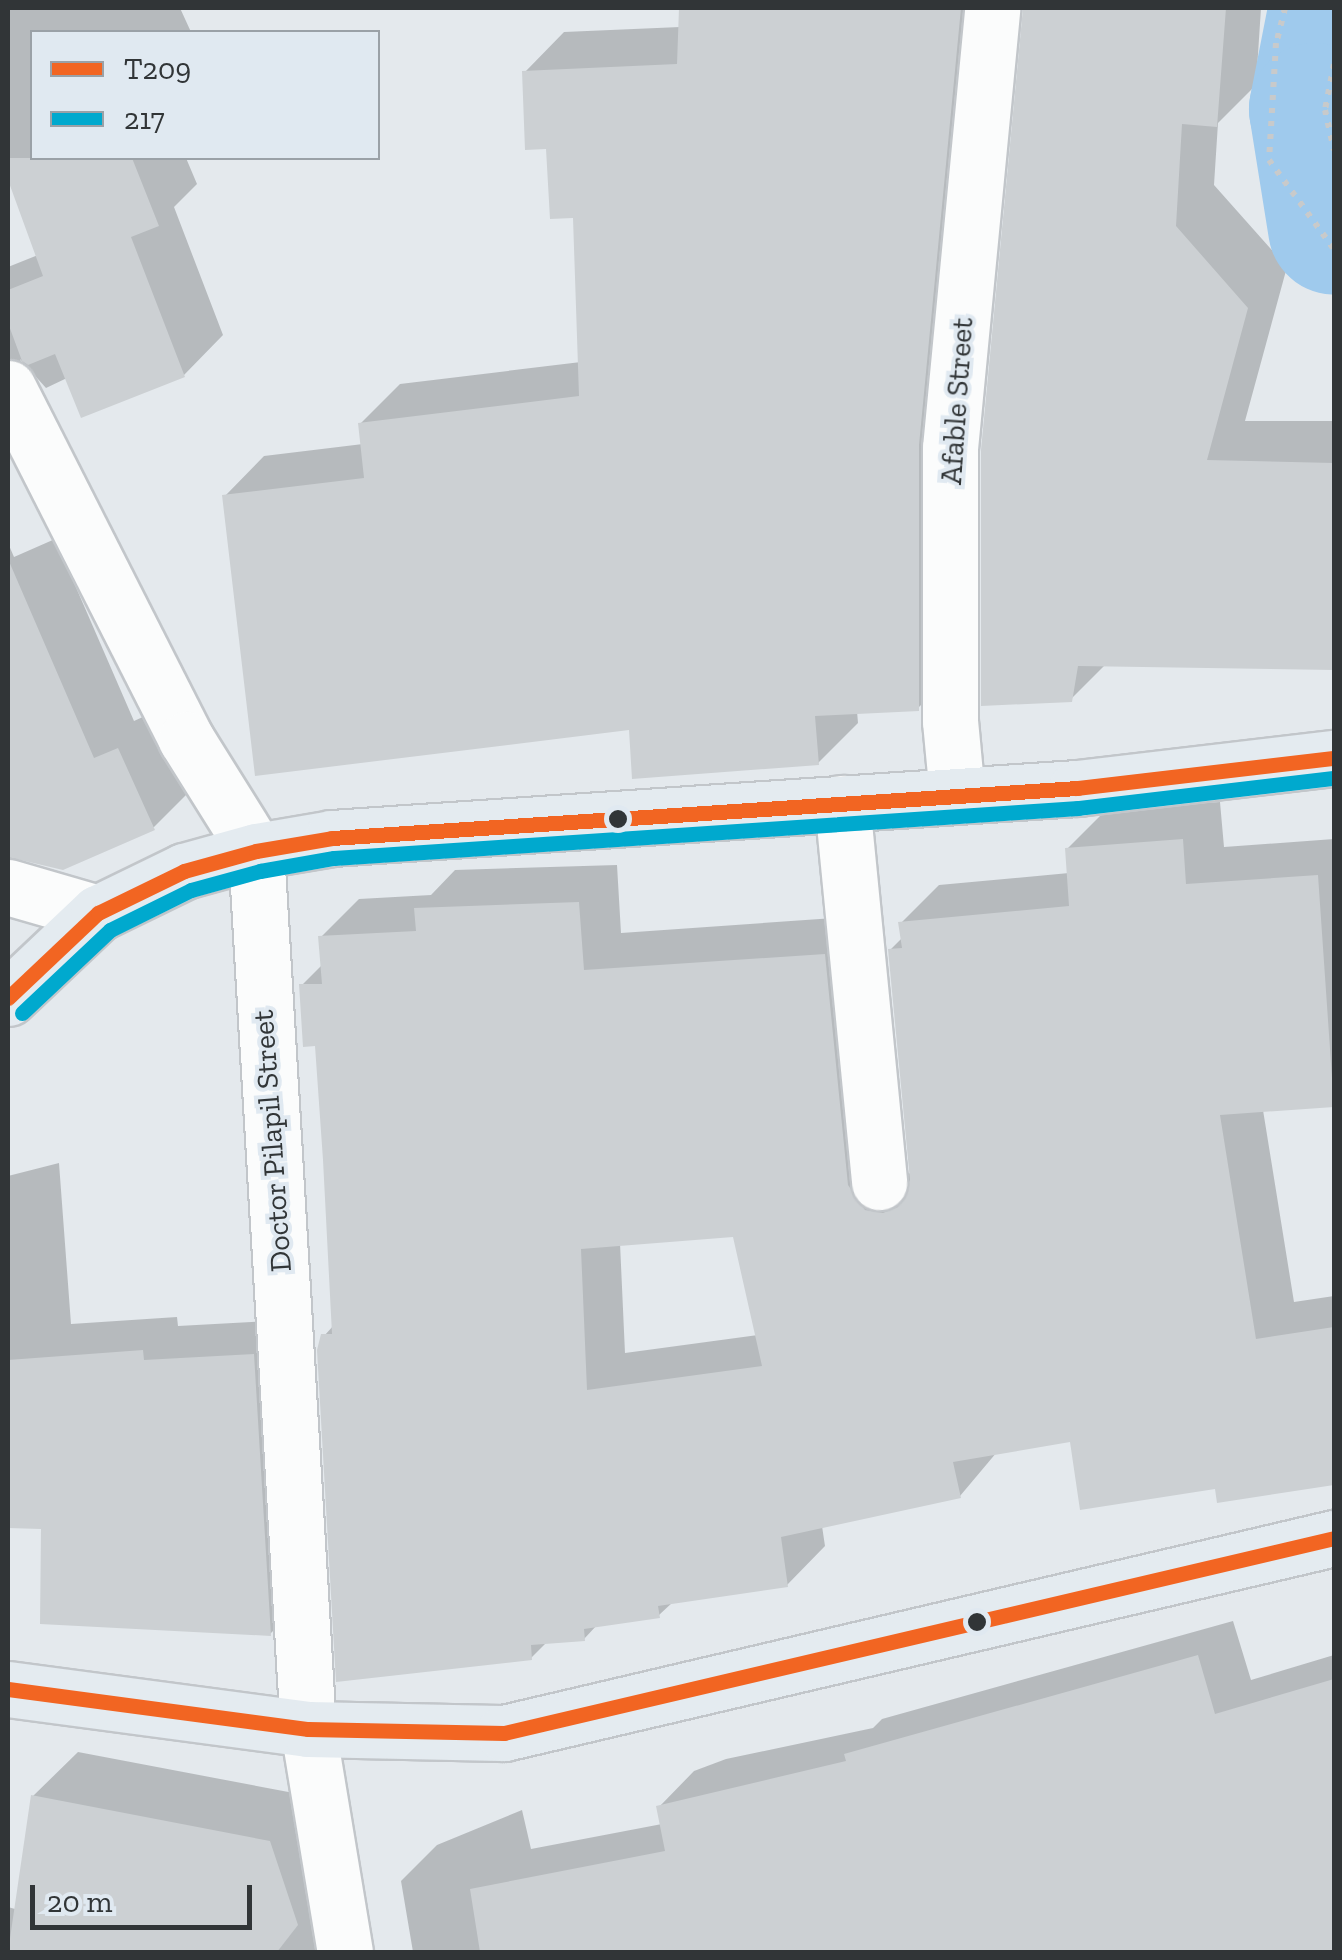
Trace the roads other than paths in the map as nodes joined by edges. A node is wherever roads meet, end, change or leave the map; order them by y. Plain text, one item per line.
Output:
1 (992, 8) edge
2 (8, 388) edge
3 (1334, 758) edge
4 (957, 795) junction
5 (842, 803) junction
6 (256, 851) junction
7 (8, 887) edge
8 (98, 913) junction
9 (8, 998) edge
10 (879, 1182) dead end
11 (1334, 1538) edge
12 (8, 1688) edge
13 (308, 1729) junction
14 (344, 1952) edge

1 - 4 street, Afable Street
2 - 6 street, Doctor Pilapil Street
3 - 4 main road
4 - 5 main road
5 - 6 main road
5 - 10 street
6 - 8 main road
6 - 13 street, Doctor Pilapil Street
7 - 8 street
8 - 9 main road
11 - 13 main road
12 - 13 main road
13 - 14 street, Doctor Pilapil Street

